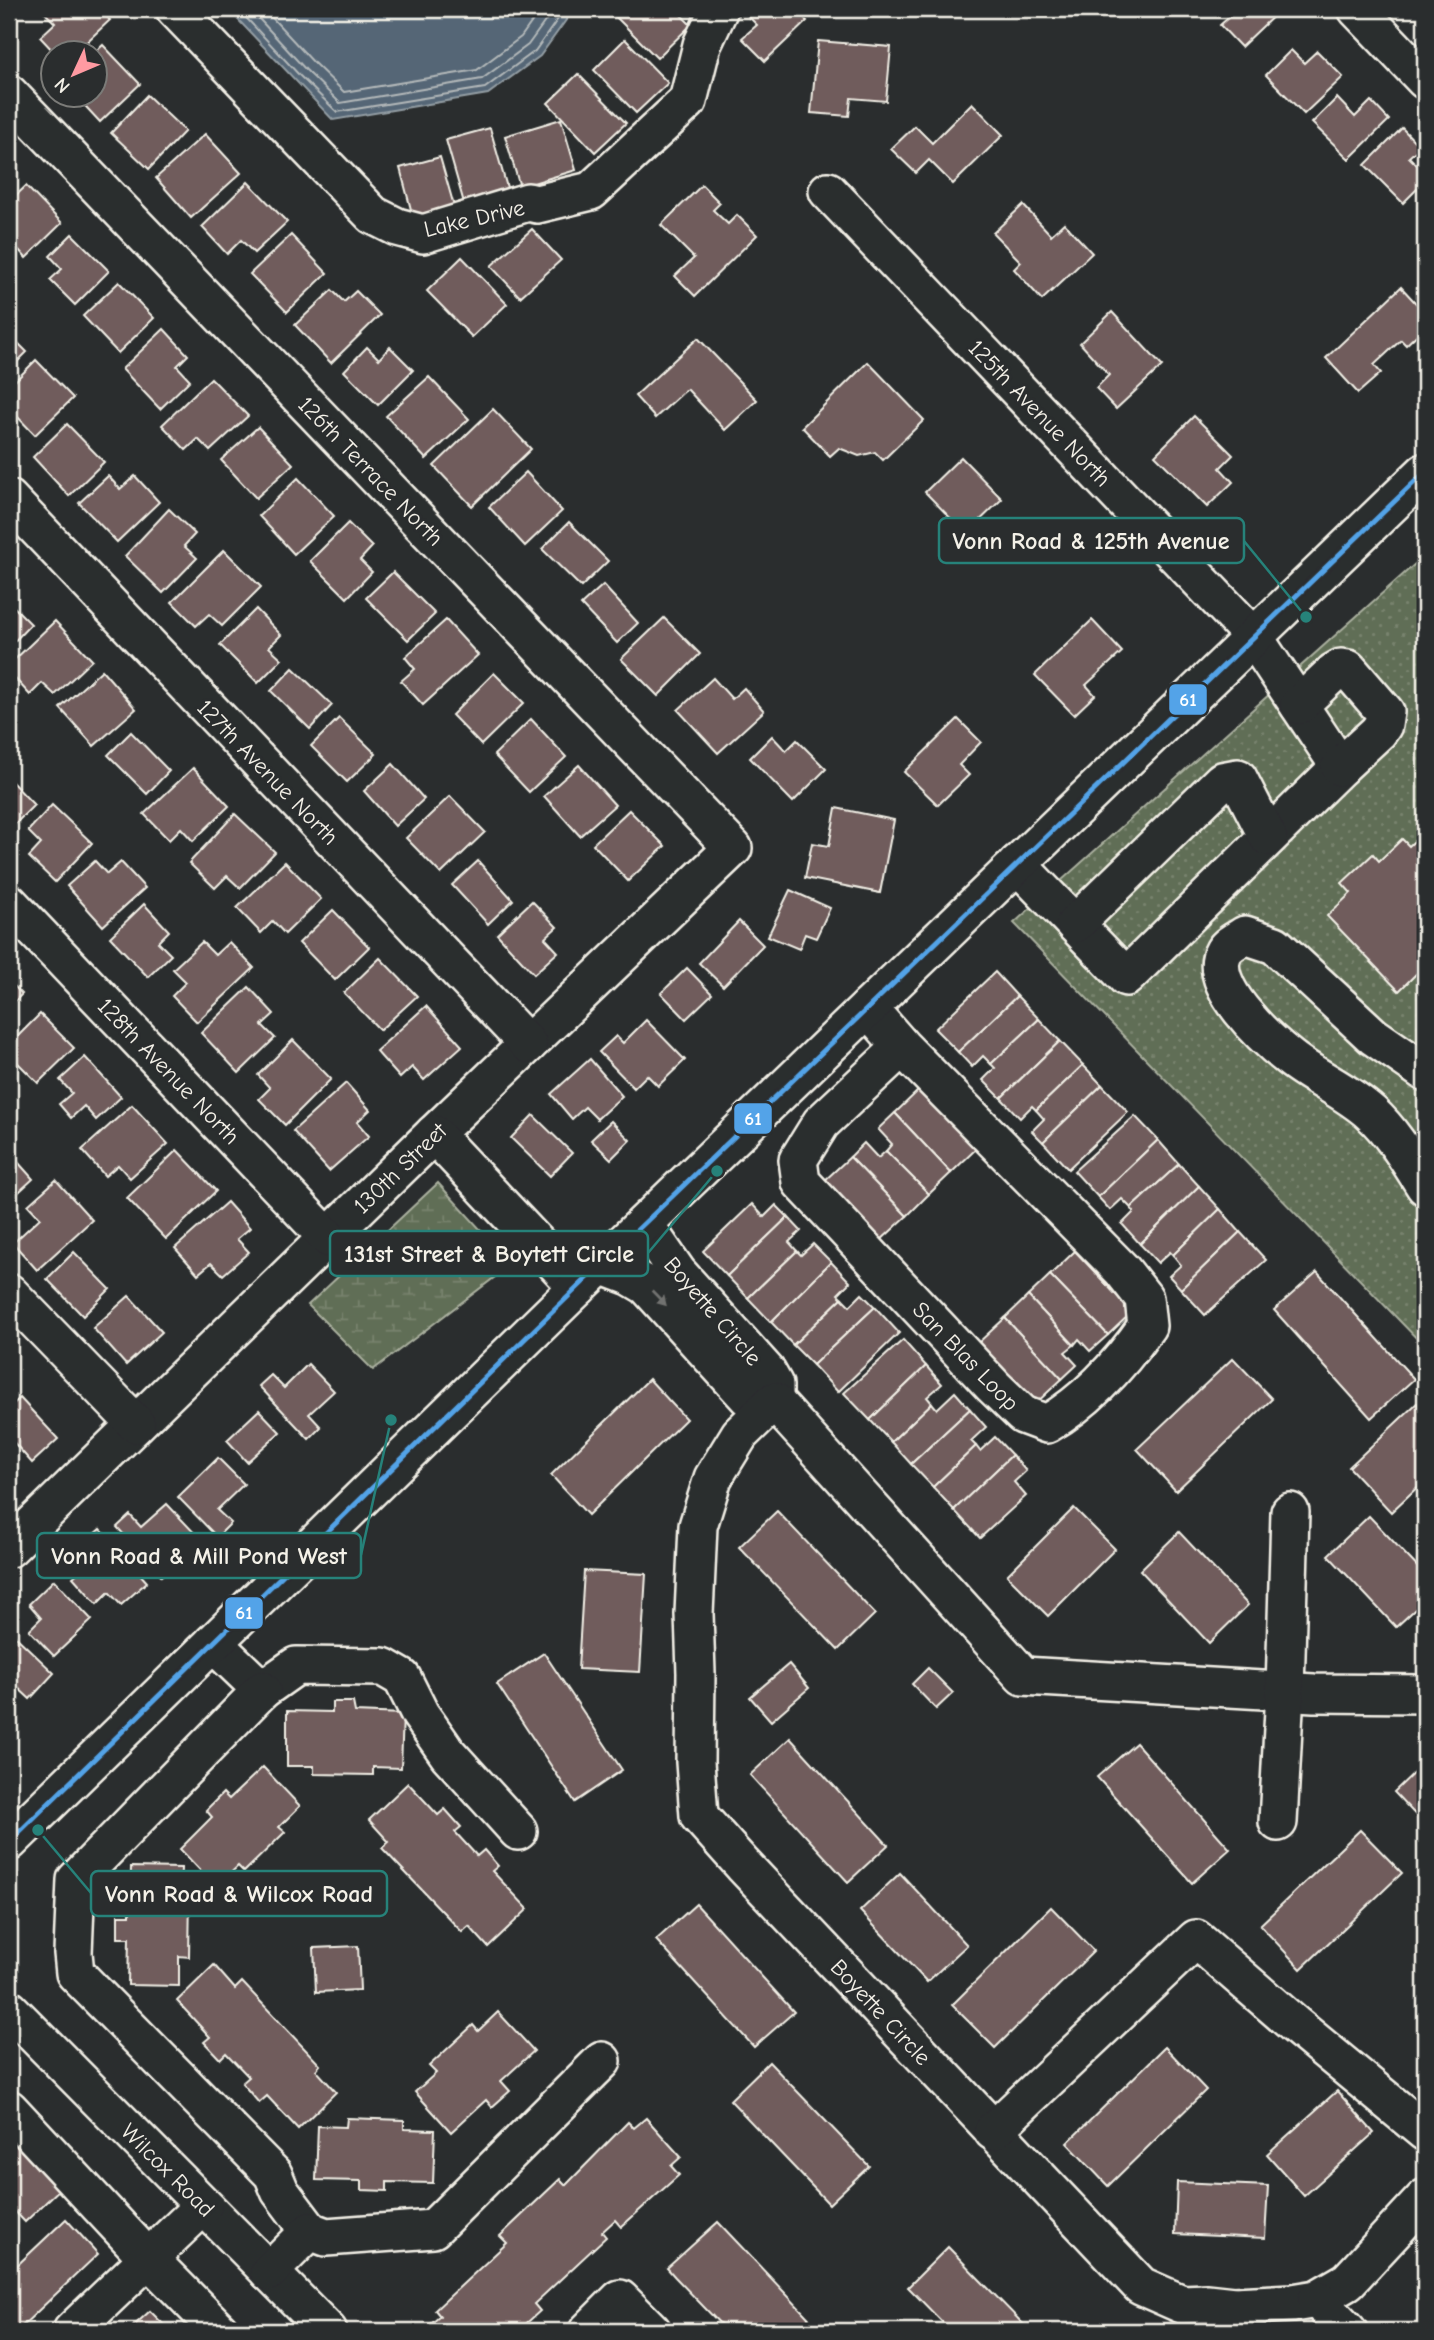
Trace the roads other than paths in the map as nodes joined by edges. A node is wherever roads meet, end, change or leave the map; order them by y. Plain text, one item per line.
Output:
1 (175, 9) edge
2 (719, 9) edge
3 (1357, 9) edge
4 (1425, 80) edge
5 (9, 94) edge
6 (828, 191) dead end
7 (1425, 472) edge
8 (9, 499) edge
9 (1253, 636) junction
10 (1299, 705) junction
11 (1340, 767) junction
12 (1268, 837) junction
13 (733, 848) joint
14 (1017, 864) junction
15 (9, 904) edge
16 (1075, 924) junction
17 (868, 1009) junction
18 (528, 1044) junction
19 (902, 1047) junction
20 (1425, 1072) edge
21 (434, 1134) junction
22 (1425, 1186) edge
23 (644, 1224) junction
24 (328, 1238) junction
25 (589, 1276) junction
26 (9, 1293) edge
27 (774, 1401) junction
28 (136, 1424) junction
29 (1290, 1512) dead end
30 (9, 1548) edge
31 (213, 1643) junction
32 (262, 1690) junction
33 (1285, 1691) junction
34 (1425, 1694) edge
35 (1278, 1822) dead end
36 (518, 1832) dead end
37 (9, 1842) edge
38 (9, 2009) edge
39 (602, 2061) dead end
40 (9, 2109) edge
41 (993, 2131) junction
42 (1425, 2132) edge
43 (1425, 2198) edge
44 (203, 2206) junction
45 (310, 2231) junction
46 (148, 2258) junction
47 (269, 2272) junction
48 (1317, 2300) junction
49 (1206, 2317) edge
50 (72, 2331) edge
51 (220, 2331) edge
52 (328, 2331) edge
53 (588, 2331) edge
54 (652, 2331) edge
55 (1348, 2331) edge

1 - 2 street, Lake Drive
3 - 4 street
5 - 13 street, 126th Terrace North
6 - 9 street, 125th Avenue North
7 - 9 street
8 - 18 street, 127th Avenue North
9 - 10 street, 125th Avenue North
9 - 14 street
10 - 11 street, 125th Avenue North
10 - 11 street
11 - 12 street
12 - 16 street
12 - 16 street
13 - 18 street, 130th Street
14 - 16 street
14 - 17 street
15 - 24 street, 128th Avenue North
17 - 19 street, San Blas Loop
17 - 23 street
18 - 21 street, 130th Street
19 - 19 street, San Blas Loop
20 - 22 street
21 - 24 street, 130th Street
21 - 25 street
23 - 25 street
23 - 27 street, Boyette Circle
24 - 28 street, 130th Street
25 -> 27 street, Boyette Circle
25 - 31 street
26 - 28 street
27 - 33 street, Boyette Circle
27 - 41 street, Boyette Circle
28 - 30 street, 130th Street
29 - 33 street
31 - 32 street
31 - 37 street
32 - 36 street
32 - 45 street
33 - 34 street, Boyette Circle
33 - 35 street
38 - 44 street, Wilcox Road
39 - 45 street
40 - 46 street
41 - 42 street
41 - 49 street, Boyette Circle
43 - 48 street, Boyette Circle
44 - 46 street
44 - 47 street, Wilcox Road
45 - 47 street
46 - 50 street
46 - 51 street
47 - 52 street, Wilcox Road
48 - 49 street, Boyette Circle
48 - 55 street
53 - 54 street

